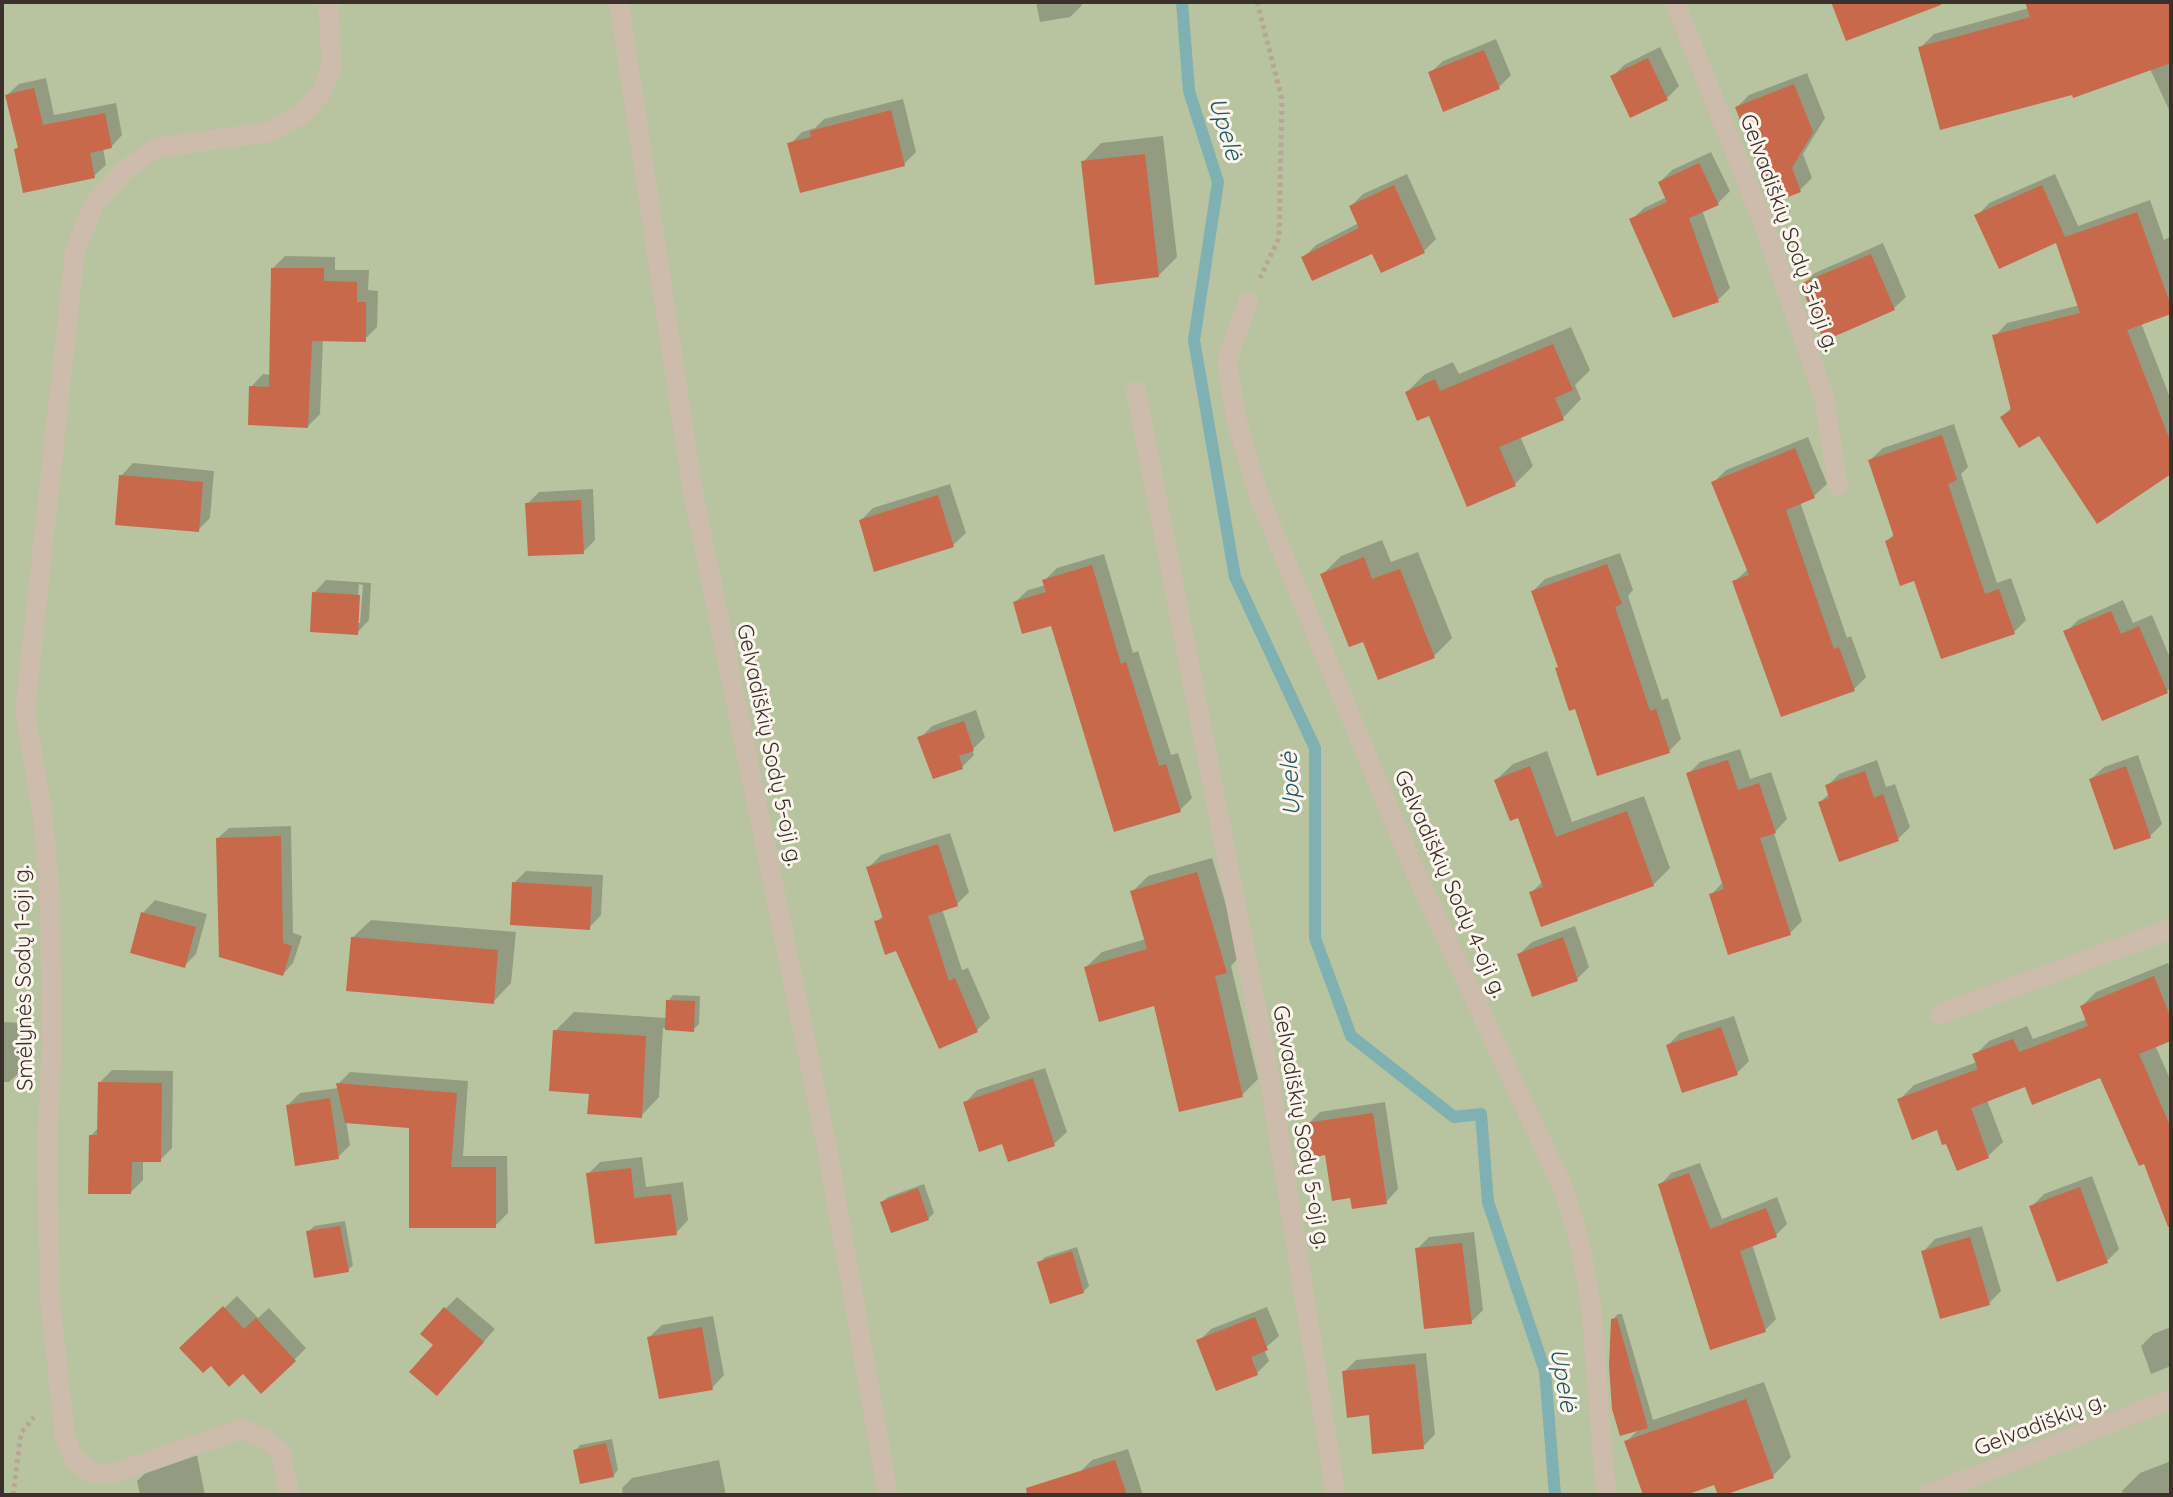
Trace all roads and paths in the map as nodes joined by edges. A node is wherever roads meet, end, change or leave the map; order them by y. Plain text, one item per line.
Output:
1 (328, 2) edge
2 (619, 2) edge
3 (1257, 2) edge
4 (1675, 2) edge
5 (1248, 302) joint
6 (1136, 391) dead end
7 (1838, 486) dead end
8 (2171, 929) edge
9 (1941, 1014) dead end
10 (59, 1388) junction
11 (2171, 1399) edge
12 (1958, 1489) edge
13 (13, 1495) edge
14 (289, 1495) edge
15 (888, 1495) edge
16 (1336, 1495) edge
17 (1606, 1495) edge
18 (1927, 1495) edge

1 - 10 street, Smėlynės Sodų 1-oji g.
2 - 15 street, Gelvadiškių Sodų 5-oji g.
3 - 5 path
4 - 7 street, Gelvadiškių Sodų 3-ioji g.
5 - 17 street, Gelvadiškių Sodų 4-oji g.
6 - 16 street, Gelvadiškių Sodų 5-oji g.
8 - 9 street
10 - 13 path
10 - 14 street, Smėlynės Sodų 1-oji g.
11 - 12 street, Gelvadiškių g.
12 - 18 street, Gelvadiškių g.

